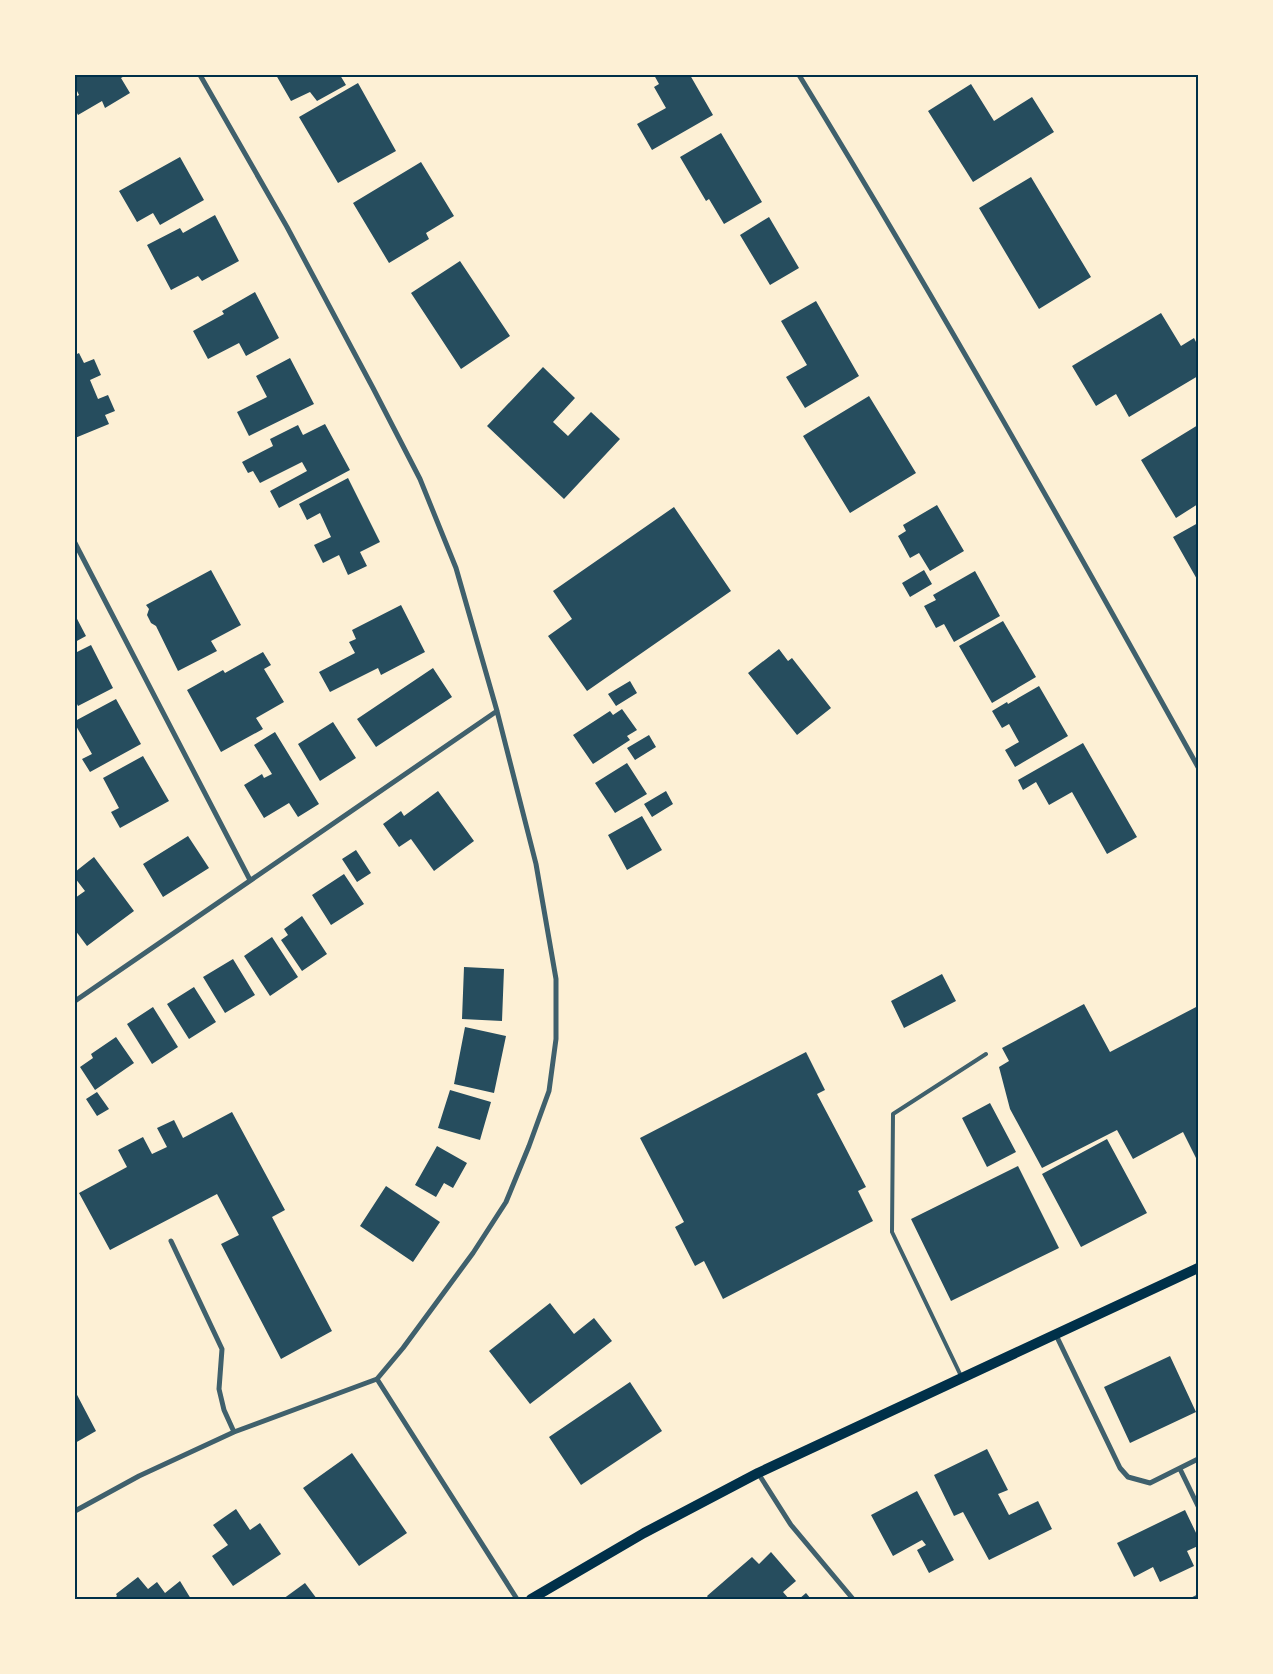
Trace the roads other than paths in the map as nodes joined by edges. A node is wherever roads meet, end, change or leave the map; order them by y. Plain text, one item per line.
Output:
1 (200, 75) edge
2 (799, 75) edge
3 (75, 543) edge
4 (497, 711) junction
5 (1198, 767) edge
6 (250, 880) junction
7 (75, 1001) edge
8 (986, 1054) dead end
9 (171, 1241) dead end
10 (1198, 1268) edge
11 (1056, 1334) junction
12 (962, 1378) junction
13 (377, 1379) junction
14 (234, 1432) junction
15 (1198, 1459) edge
16 (1180, 1469) junction
17 (758, 1473) junction
18 (1198, 1506) edge
19 (75, 1511) edge
20 (1198, 1597) edge
21 (533, 1598) edge
22 (517, 1599) edge
23 (852, 1599) edge
24 (1194, 1599) edge

1 - 4 street
2 - 5 street
3 - 6 street
4 - 6 street
4 - 13 street
6 - 7 street
8 - 12 lane
9 - 14 street
10 - 11 main road
11 - 12 main road
11 - 16 street
12 - 17 main road
13 - 14 street
13 - 22 street
14 - 19 street
15 - 16 street
16 - 18 street
17 - 21 main road
17 - 23 street
20 - 24 street

